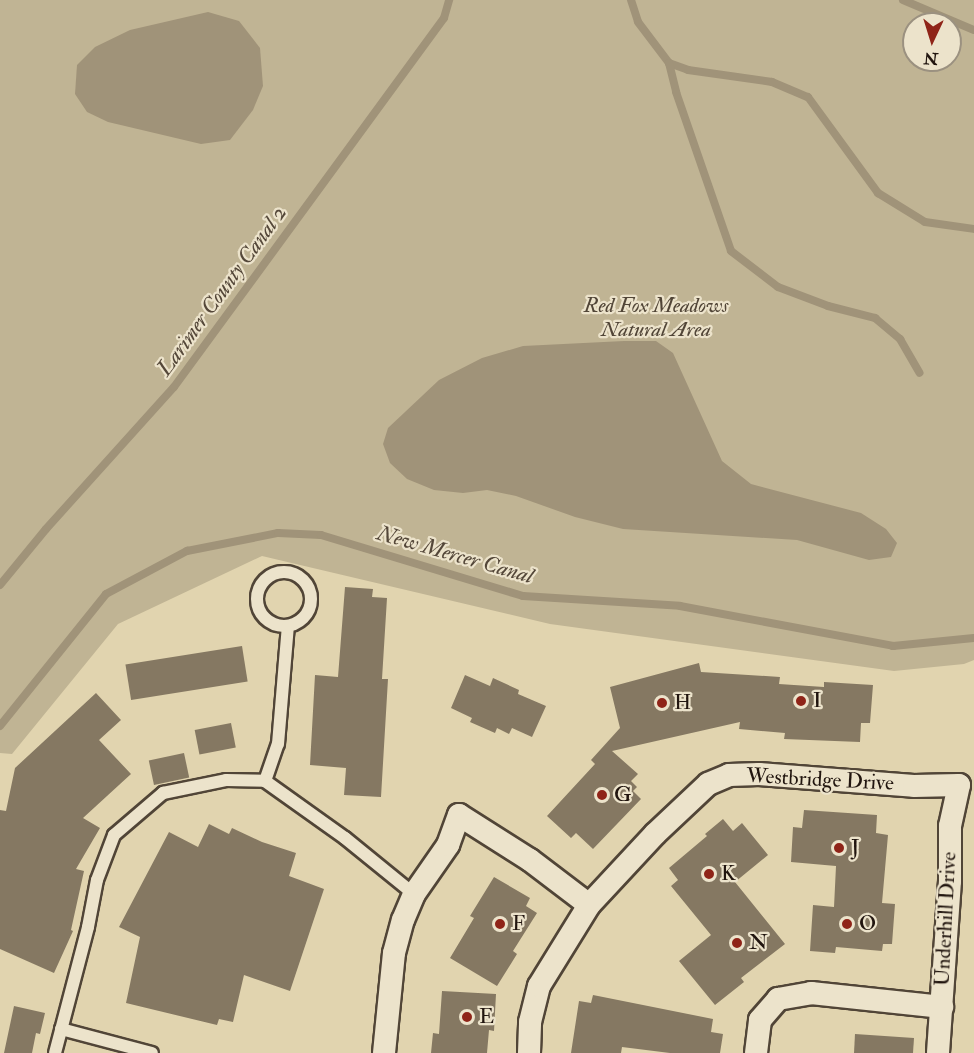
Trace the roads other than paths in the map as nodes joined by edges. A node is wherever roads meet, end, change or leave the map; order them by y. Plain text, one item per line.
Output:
1 (288, 626) junction
2 (265, 781) junction
3 (959, 785) joint
4 (414, 894) junction
5 (589, 905) junction
6 (942, 1007) junction
7 (61, 1029) junction
8 (55, 1053) edge
9 (152, 1053) edge
10 (384, 1053) edge
11 (529, 1053) edge
12 (756, 1053) edge
13 (938, 1053) edge

1 - 1 lane
1 - 2 lane
2 - 4 lane
2 - 7 lane
3 - 5 street, Westbridge Drive
3 - 6 street, Underhill Drive
4 - 5 street
4 - 10 street
5 - 11 street, Westbridge Drive
6 - 12 street
6 - 13 street, Underhill Drive
7 - 8 lane
7 - 9 lane

